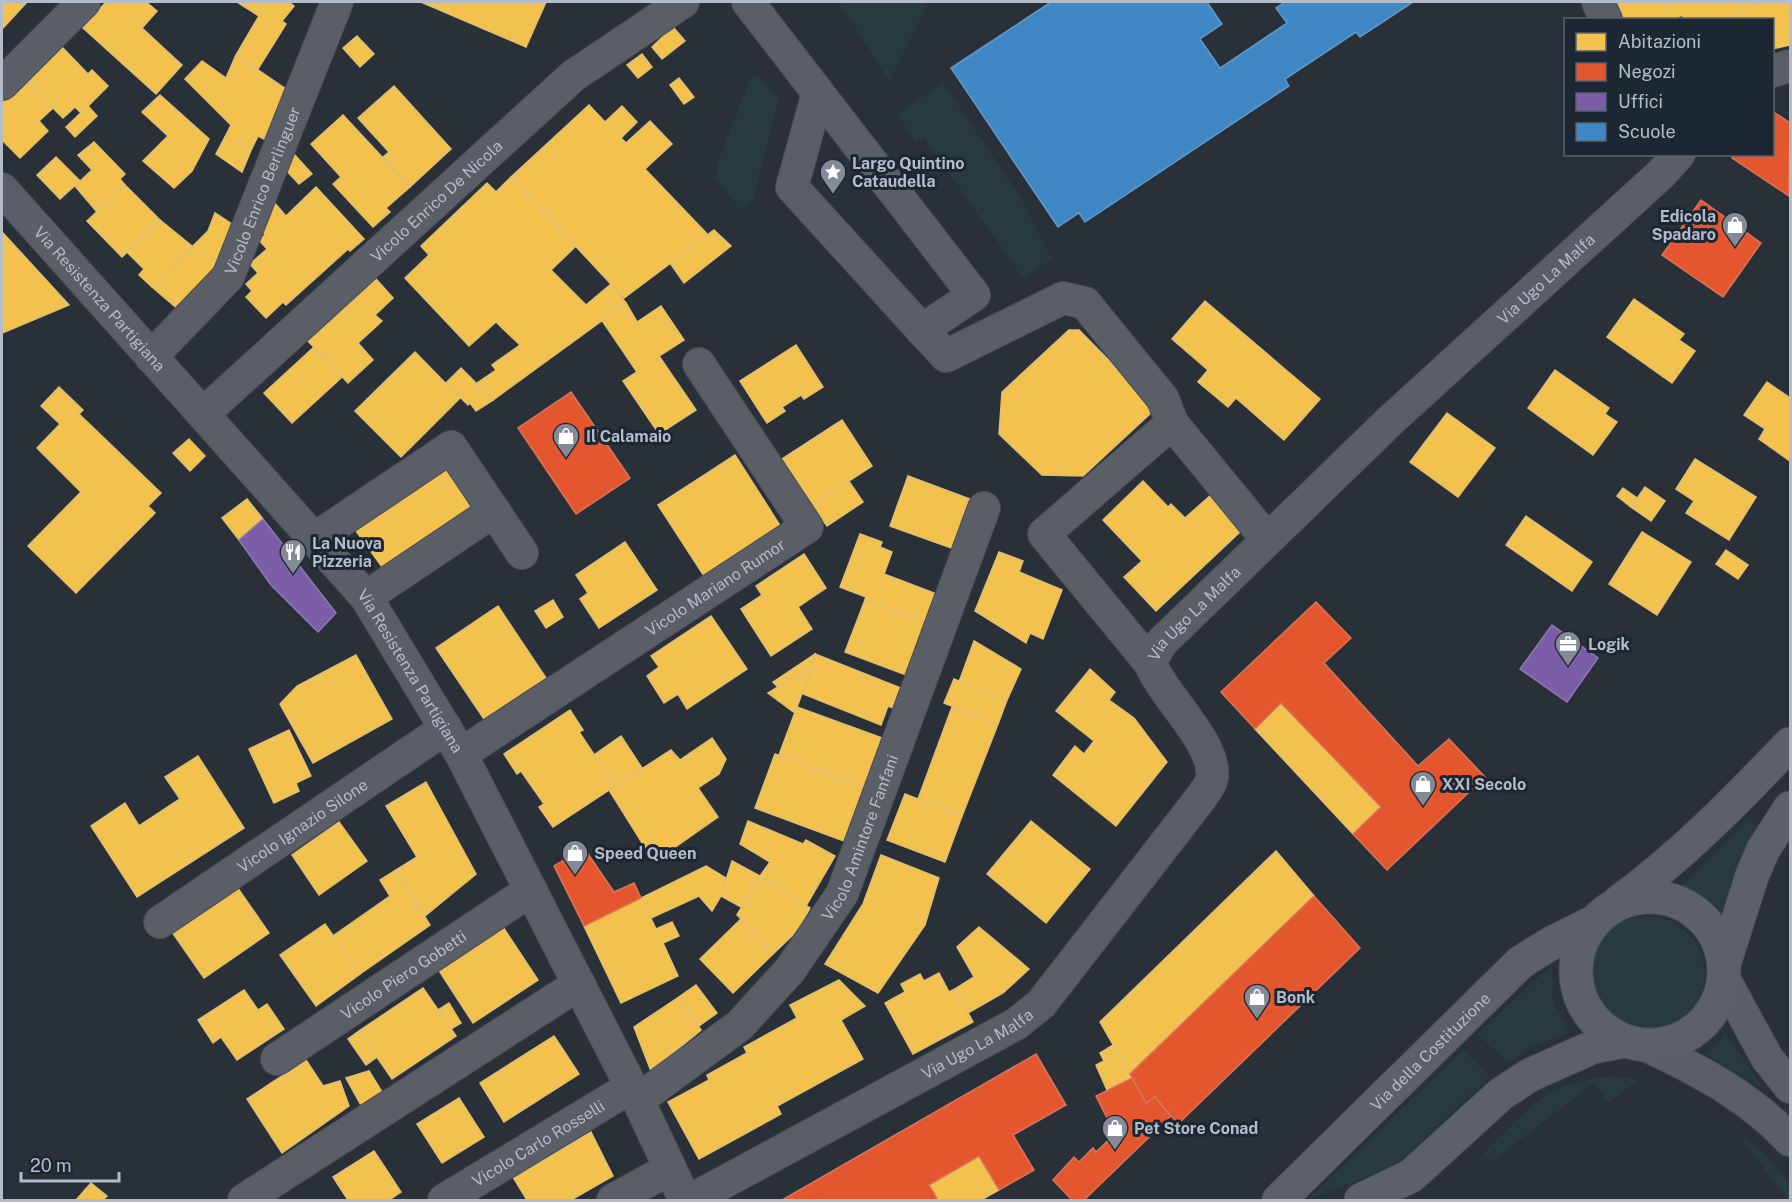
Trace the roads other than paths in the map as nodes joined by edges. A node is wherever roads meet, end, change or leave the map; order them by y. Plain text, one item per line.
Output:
1 (84, 2) edge
2 (337, 2) edge
3 (683, 2) edge
4 (747, 2) edge
5 (1598, 2) edge
6 (1605, 18) edge
7 (1791, 66) edge
8 (1774, 71) edge
9 (2, 84) edge
10 (818, 93) junction
11 (1665, 161) edge
12 (2, 189) edge
13 (974, 295) junction
14 (922, 330) junction
15 (992, 334) junction
16 (151, 357) junction
17 (699, 364) dead end
18 (203, 414) junction
19 (1172, 423) junction
20 (984, 508) dead end
21 (494, 511) junction
22 (314, 539) junction
23 (1268, 539) junction
24 (522, 553) dead end
25 (366, 597) junction
26 (1150, 663) junction
27 (454, 741) junction
28 (1791, 744) edge
29 (1791, 808) edge
30 (531, 890) junction
31 (1601, 916) junction
32 (160, 922) dead end
33 (1724, 972) junction
34 (579, 984) junction
35 (1635, 1043) junction
36 (277, 1059) dead end
37 (1791, 1086) edge
38 (635, 1094) junction
39 (1791, 1140) edge
40 (670, 1169) junction
41 (244, 1200) edge
42 (444, 1200) edge
43 (613, 1200) edge
44 (685, 1200) edge
45 (691, 1200) edge
46 (1279, 1200) edge
47 (1361, 1200) edge

1 - 9 street
2 - 16 street, Vicolo Enrico Berlinguer
3 - 18 street, Vicolo Enrico De Nicola
4 - 10 street
5 - 6 street
7 - 8 street
10 - 13 street
10 - 14 street
11 - 23 street, Via Ugo La Malfa
12 - 16 street, Via Resistenza Partigiana
13 - 14 street
13 - 15 street
14 - 15 street
15 - 19 street
16 - 18 street, Via Resistenza Partigiana
17 - 27 street, Vicolo Mariano Rumor
18 - 22 street, Via Resistenza Partigiana
19 - 23 street
19 - 26 street
20 - 38 street, Vicolo Amintore Fanfani
21 - 22 street
21 - 24 street
21 - 25 street
22 - 25 street, Via Resistenza Partigiana
23 - 26 street, Via Ugo La Malfa
25 - 27 street, Via Resistenza Partigiana
26 - 45 street, Via Ugo La Malfa
27 - 30 street, Via Resistenza Partigiana
27 - 32 street, Vicolo Ignazio Silone
28 - 31 main road, Via della Costituzione
29 - 33 main road
30 - 34 street, Via Resistenza Partigiana
30 - 36 street, Vicolo Piero Gobetti
31 - 33 main road
31 - 35 main road
31 - 46 main road, Via della Costituzione
33 - 35 main road
33 - 37 street
34 - 38 street, Via Resistenza Partigiana
34 - 41 street
35 - 39 street
35 - 47 main road
38 - 40 street, Via Resistenza Partigiana
38 - 42 street, Vicolo Carlo Rosselli
40 - 43 street
40 - 44 street, Via Resistenza Partigiana

